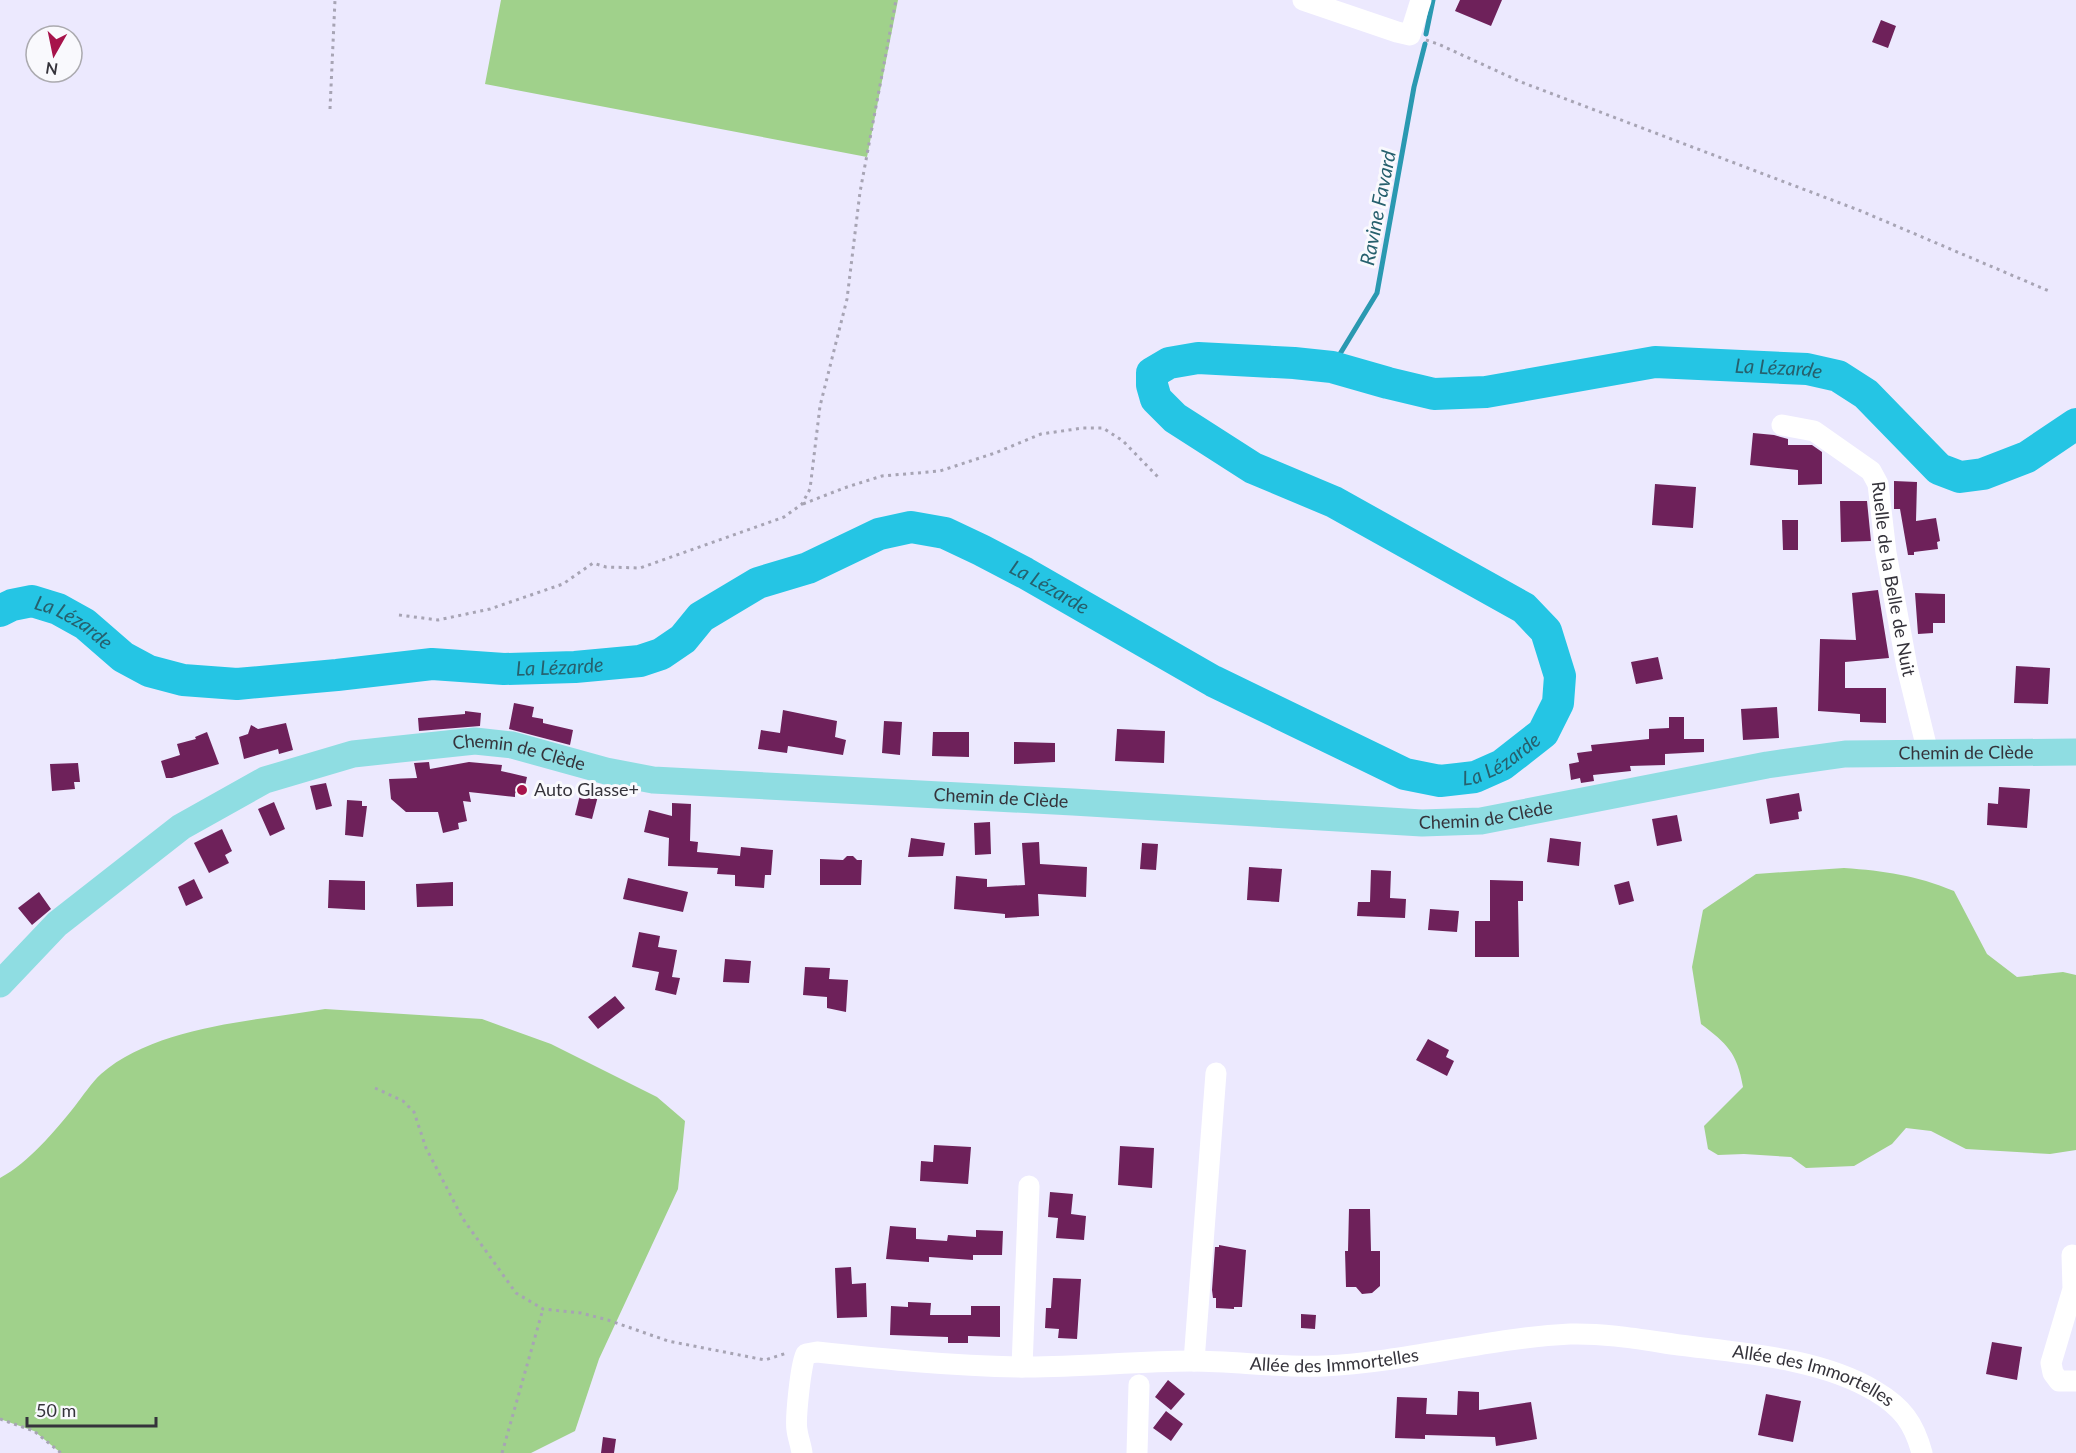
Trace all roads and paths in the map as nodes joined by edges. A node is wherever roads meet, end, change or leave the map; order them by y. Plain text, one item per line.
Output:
1 (335, 0) edge
2 (896, 0) edge
3 (1303, 0) edge
4 (1421, 0) edge
5 (1410, 35) junction
6 (330, 109) dead end
7 (2049, 291) dead end
8 (1782, 425) dead end
9 (1158, 477) dead end
10 (802, 504) junction
11 (399, 615) dead end
12 (2076, 752) edge
13 (1928, 753) junction
14 (0, 984) edge
15 (1216, 1073) dead end
16 (375, 1088) dead end
17 (1029, 1186) dead end
18 (2072, 1255) dead end
19 (543, 1309) junction
20 (806, 1354) junction
21 (1194, 1361) junction
22 (1022, 1367) junction
23 (2068, 1381) edge
24 (1139, 1385) dead end
25 (0, 1419) edge
26 (61, 1453) edge
27 (502, 1453) edge
28 (802, 1453) edge
29 (1137, 1453) edge
30 (1922, 1453) edge

1 - 6 path
2 - 10 path
3 - 5 street
4 - 5 street
5 - 7 path
8 - 13 street, Ruelle de la Belle de Nuit
9 - 10 path
10 - 11 path
12 - 13 main road, Chemin de Clède
13 - 14 main road, Chemin de Clède
15 - 21 street
16 - 19 path
17 - 22 street
18 - 23 street
19 - 20 path
19 - 27 path
20 - 22 street, Allée des Immortelles
20 - 28 street
21 - 22 street, Allée des Immortelles
21 - 30 street, Allée des Immortelles
24 - 29 street
25 - 26 path

